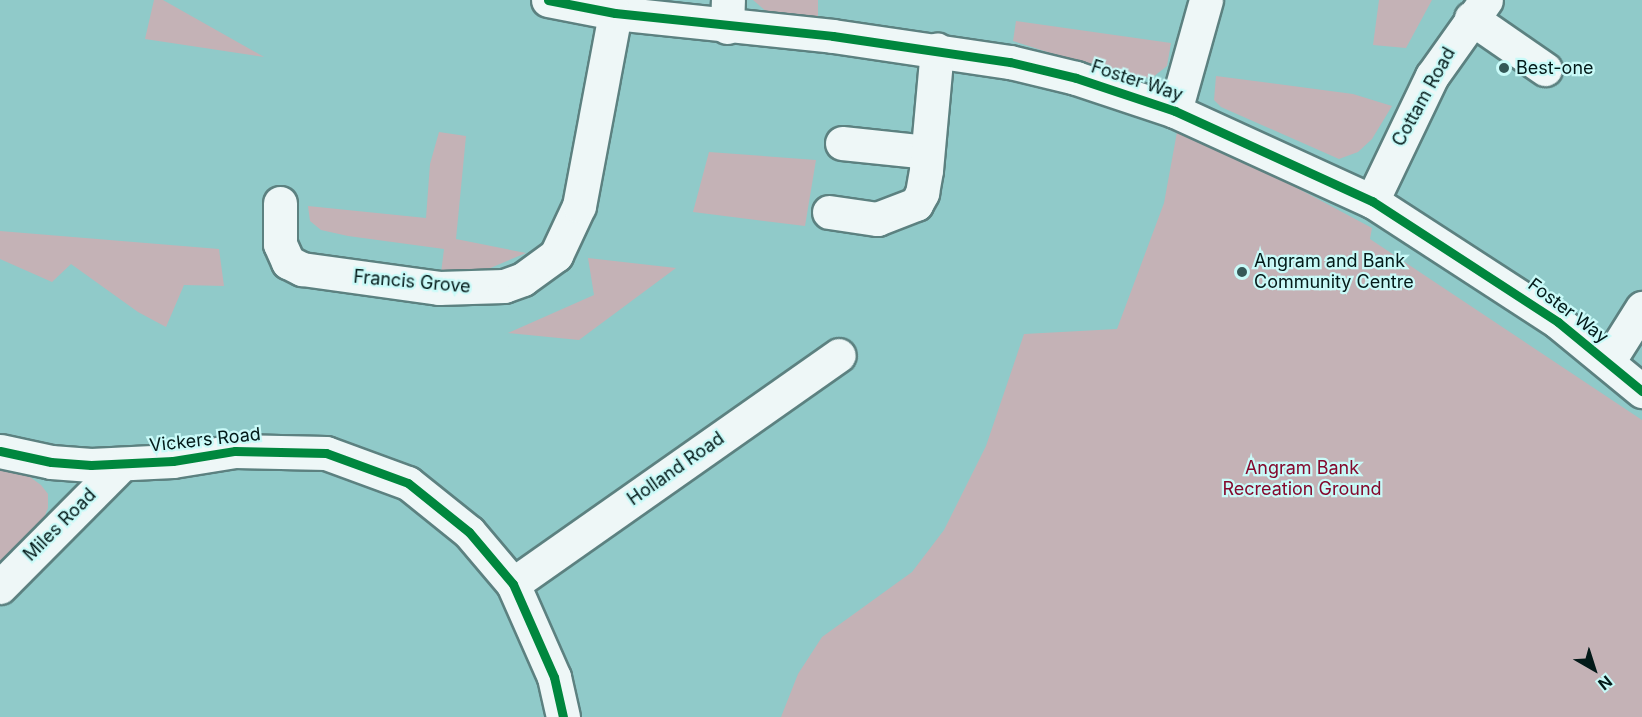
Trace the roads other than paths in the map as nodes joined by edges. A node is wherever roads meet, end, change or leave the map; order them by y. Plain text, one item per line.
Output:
1 (548, 0) edge
2 (1203, 1) edge
3 (1478, 9) edge
4 (615, 13) junction
5 (728, 14) edge
6 (937, 50) junction
7 (1545, 69) dead end
8 (1175, 111) junction
9 (842, 142) dead end
10 (927, 152) junction
11 (1372, 201) junction
12 (280, 203) dead end
13 (829, 212) dead end
14 (1642, 308) edge
15 (839, 355) dead end
16 (1608, 362) junction
17 (1642, 391) edge
18 (0, 451) edge
19 (122, 464) junction
20 (513, 584) junction
21 (0, 587) edge
22 (562, 717) edge

1 - 4 street, Foster Way
2 - 8 street
3 - 7 street
3 - 11 street, Cottam Road
4 - 5 street, Foster Way
4 - 12 street, Francis Grove
5 - 6 street, Foster Way
6 - 8 street, Foster Way
6 - 10 street
8 - 11 street, Foster Way
9 - 10 street
10 - 13 street
11 - 16 street, Foster Way
14 - 16 street
15 - 20 street, Holland Road
16 - 17 street, Foster Way
18 - 19 street, Vickers Road
19 - 20 street, Vickers Road
19 - 21 street, Miles Road
20 - 22 street, Vickers Road

